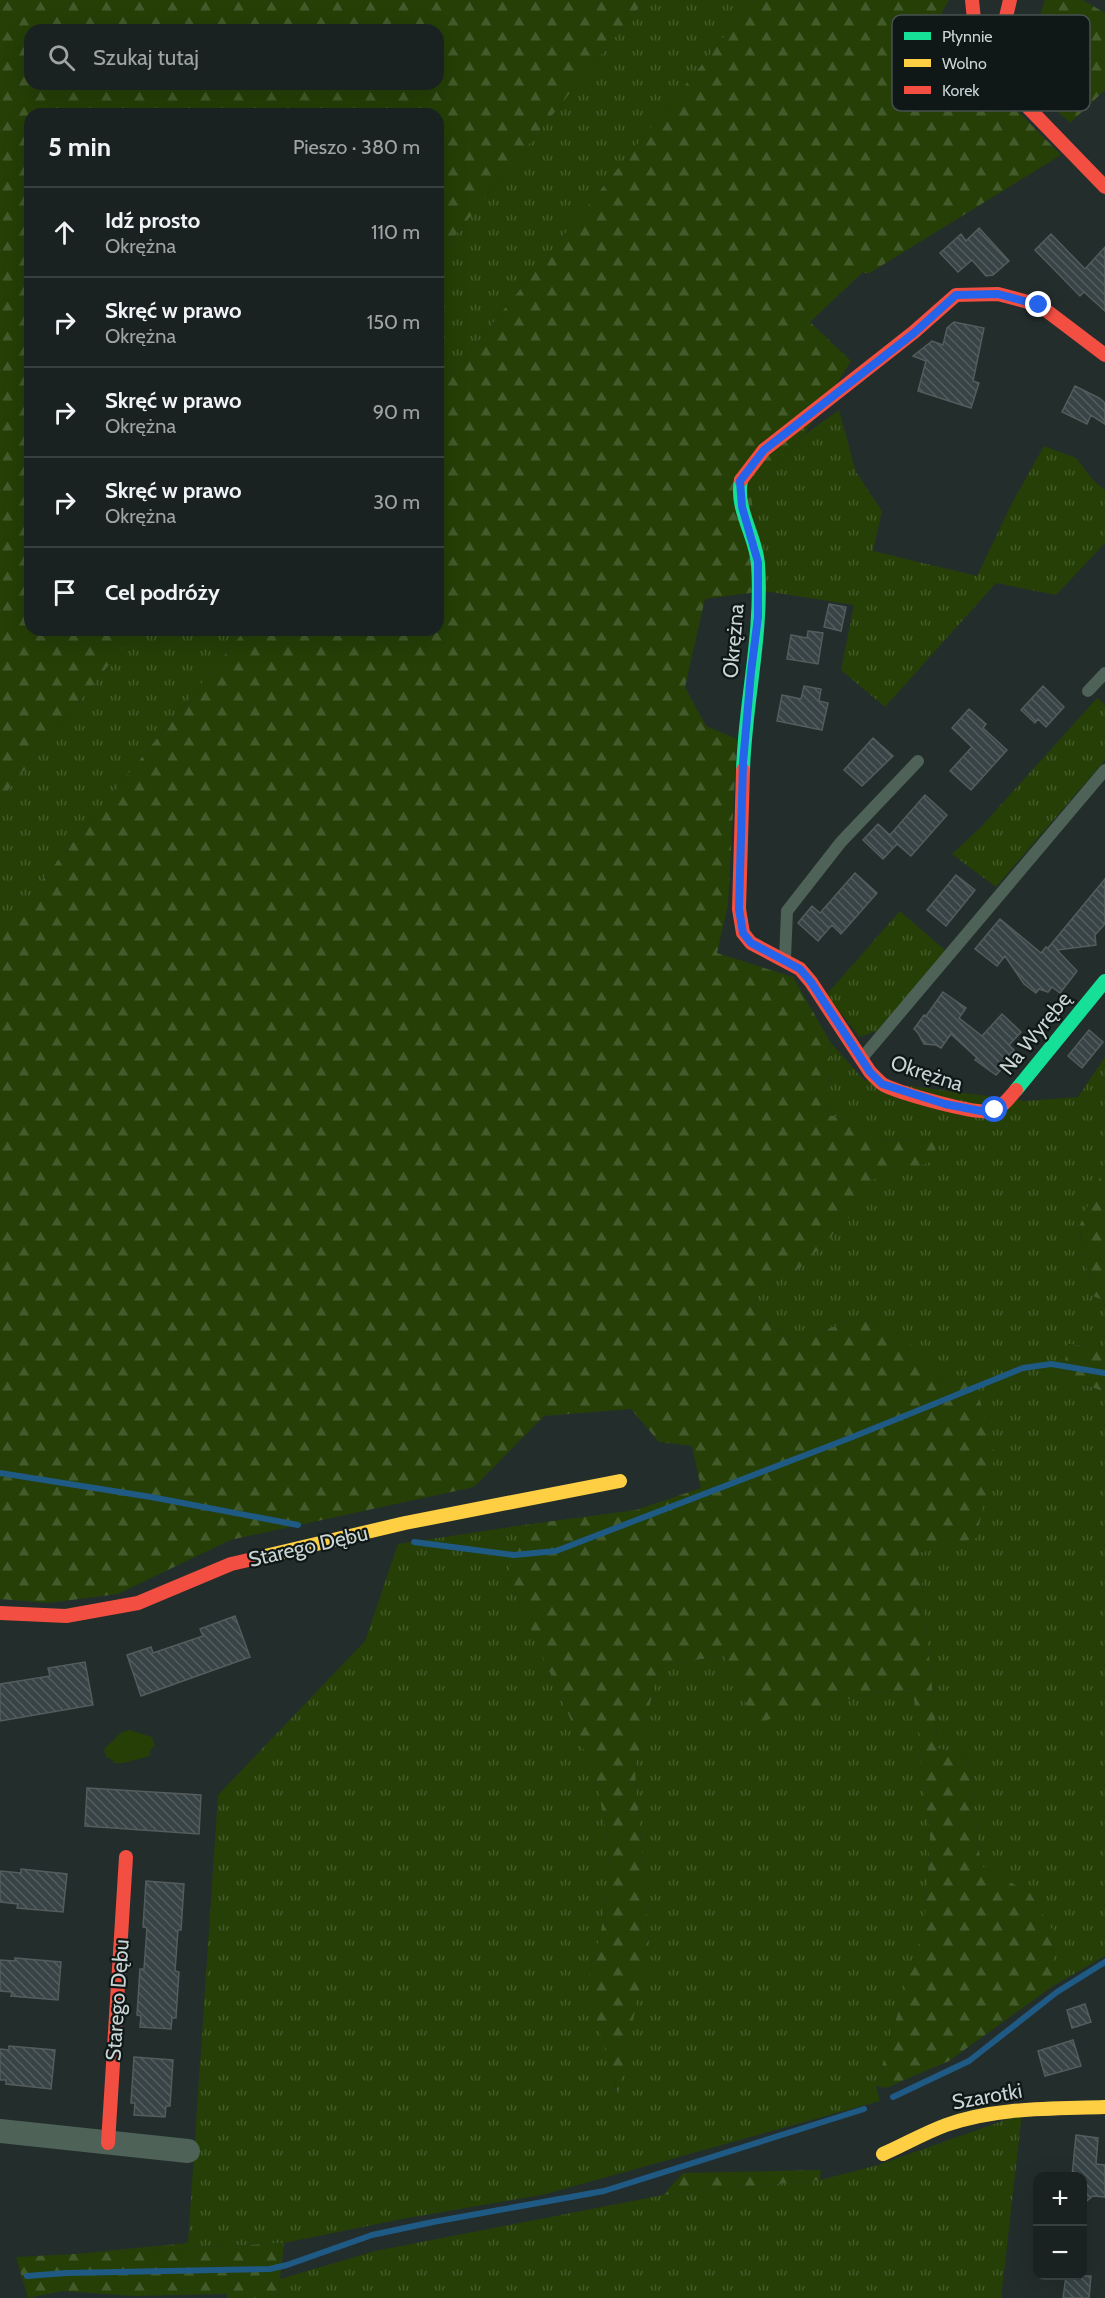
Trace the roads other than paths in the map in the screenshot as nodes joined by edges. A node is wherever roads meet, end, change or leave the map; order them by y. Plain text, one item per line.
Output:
1 (972, 0) edge
2 (1011, 0) edge
3 (974, 15) edge
4 (1005, 15) edge
5 (1031, 111) edge
6 (1105, 188) edge
7 (1105, 355) edge
8 (1105, 673) edge
9 (1088, 691) dead end
10 (918, 760) dead end
11 (1105, 770) edge
12 (785, 961) junction
13 (1105, 981) edge
14 (861, 1059) junction
15 (995, 1110) joint
16 (620, 1481) dead end
17 (0, 1613) edge
18 (126, 1857) dead end
19 (1105, 2107) edge
20 (0, 2131) edge
21 (108, 2143) junction
22 (188, 2151) dead end
23 (884, 2154) dead end

1 - 3 street
2 - 4 street
5 - 6 street
7 - 12 street, Okrężna
8 - 9 lane
10 - 12 lane
11 - 14 lane
12 - 14 street, Okrężna
13 - 15 street, Na Wyrębę
14 - 15 street, Okrężna
16 - 17 street, Starego Dębu
18 - 21 street, Starego Dębu
19 - 23 street, Szarotki
20 - 21 street
21 - 22 street

